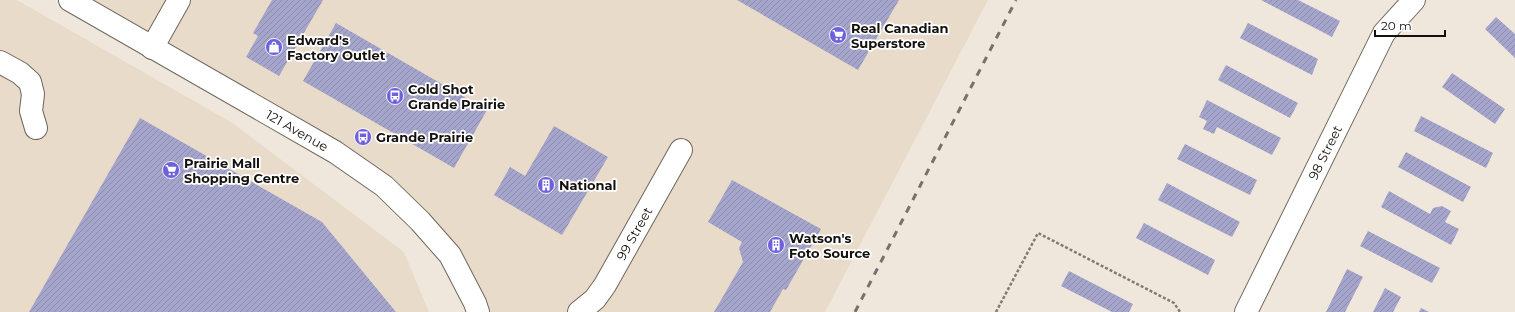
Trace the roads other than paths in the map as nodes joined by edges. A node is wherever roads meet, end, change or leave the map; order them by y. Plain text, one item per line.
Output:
1 (70, 0) edge
2 (179, 0) edge
3 (1414, 0) edge
4 (152, 48) junction
5 (0, 62) edge
6 (36, 128) dead end
7 (681, 150) dead end
8 (478, 312) edge
9 (579, 312) edge
10 (1246, 312) edge

1 - 4 street, 121 Avenue
2 - 4 street
3 - 10 street, 98 Street
4 - 8 street, 121 Avenue
5 - 6 street
7 - 9 street, 99 Street

